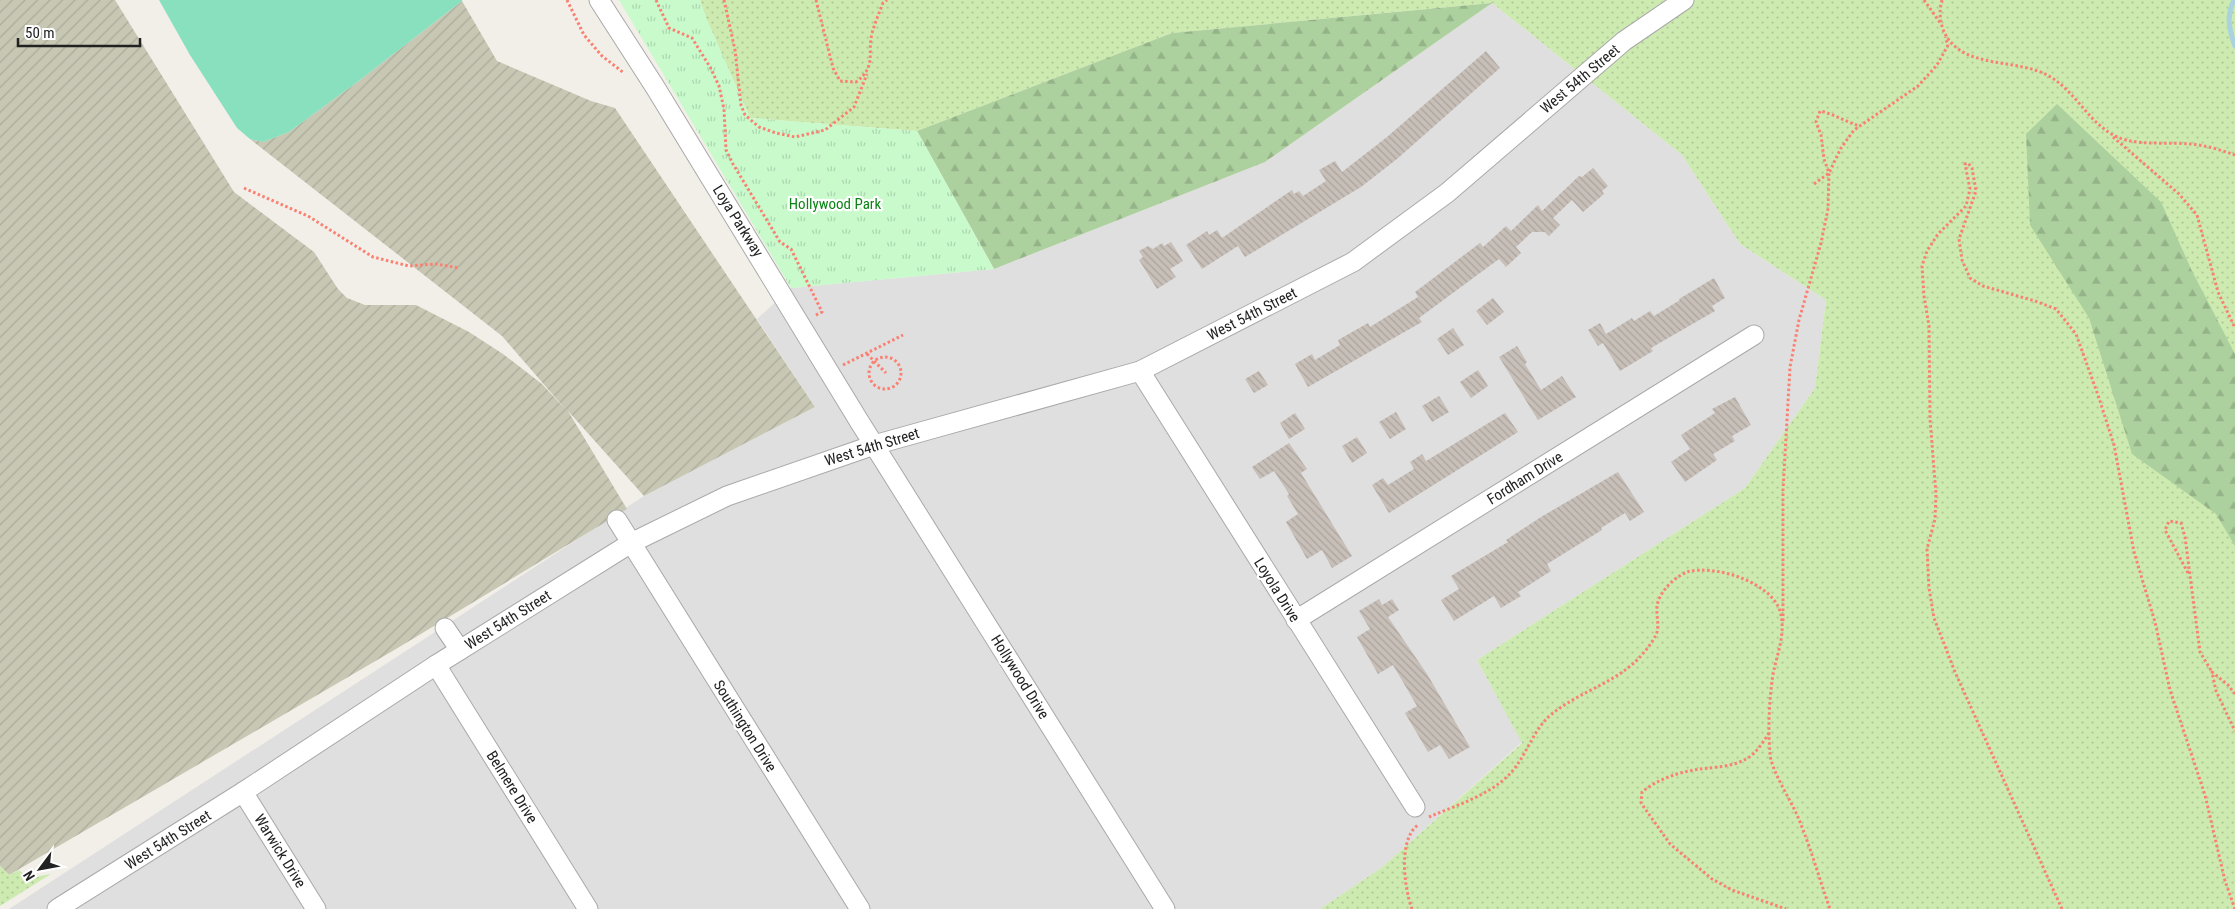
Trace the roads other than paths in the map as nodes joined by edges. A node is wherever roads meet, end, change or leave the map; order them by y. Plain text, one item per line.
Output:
1 (599, 0) edge
2 (1684, 0) edge
3 (1754, 335) dead end
4 (1140, 372) junction
5 (874, 444) junction
6 (617, 520) dead end
7 (631, 543) junction
8 (1296, 620) junction
9 (446, 628) dead end
10 (460, 650) junction
11 (436, 665) junction
12 (243, 792) junction
13 (1415, 807) dead end
14 (56, 909) edge
15 (316, 909) edge
16 (588, 909) edge
17 (860, 909) edge
18 (1165, 909) edge

1 - 5 street, Loya Parkway
2 - 4 street, West 54th Street
3 - 8 street, Fordham Drive
4 - 5 street, West 54th Street
4 - 8 street, Loyola Drive
5 - 7 street, West 54th Street
5 - 18 street, Hollywood Drive
6 - 7 street, Southington Drive
7 - 10 street, West 54th Street
7 - 17 street, Southington Drive
8 - 13 street, Loyola Drive
9 - 10 street
10 - 11 street, West 54th Street
11 - 12 street, West 54th Street
11 - 16 street, Belmere Drive
12 - 14 street, West 54th Street
12 - 15 street, Warwick Drive

